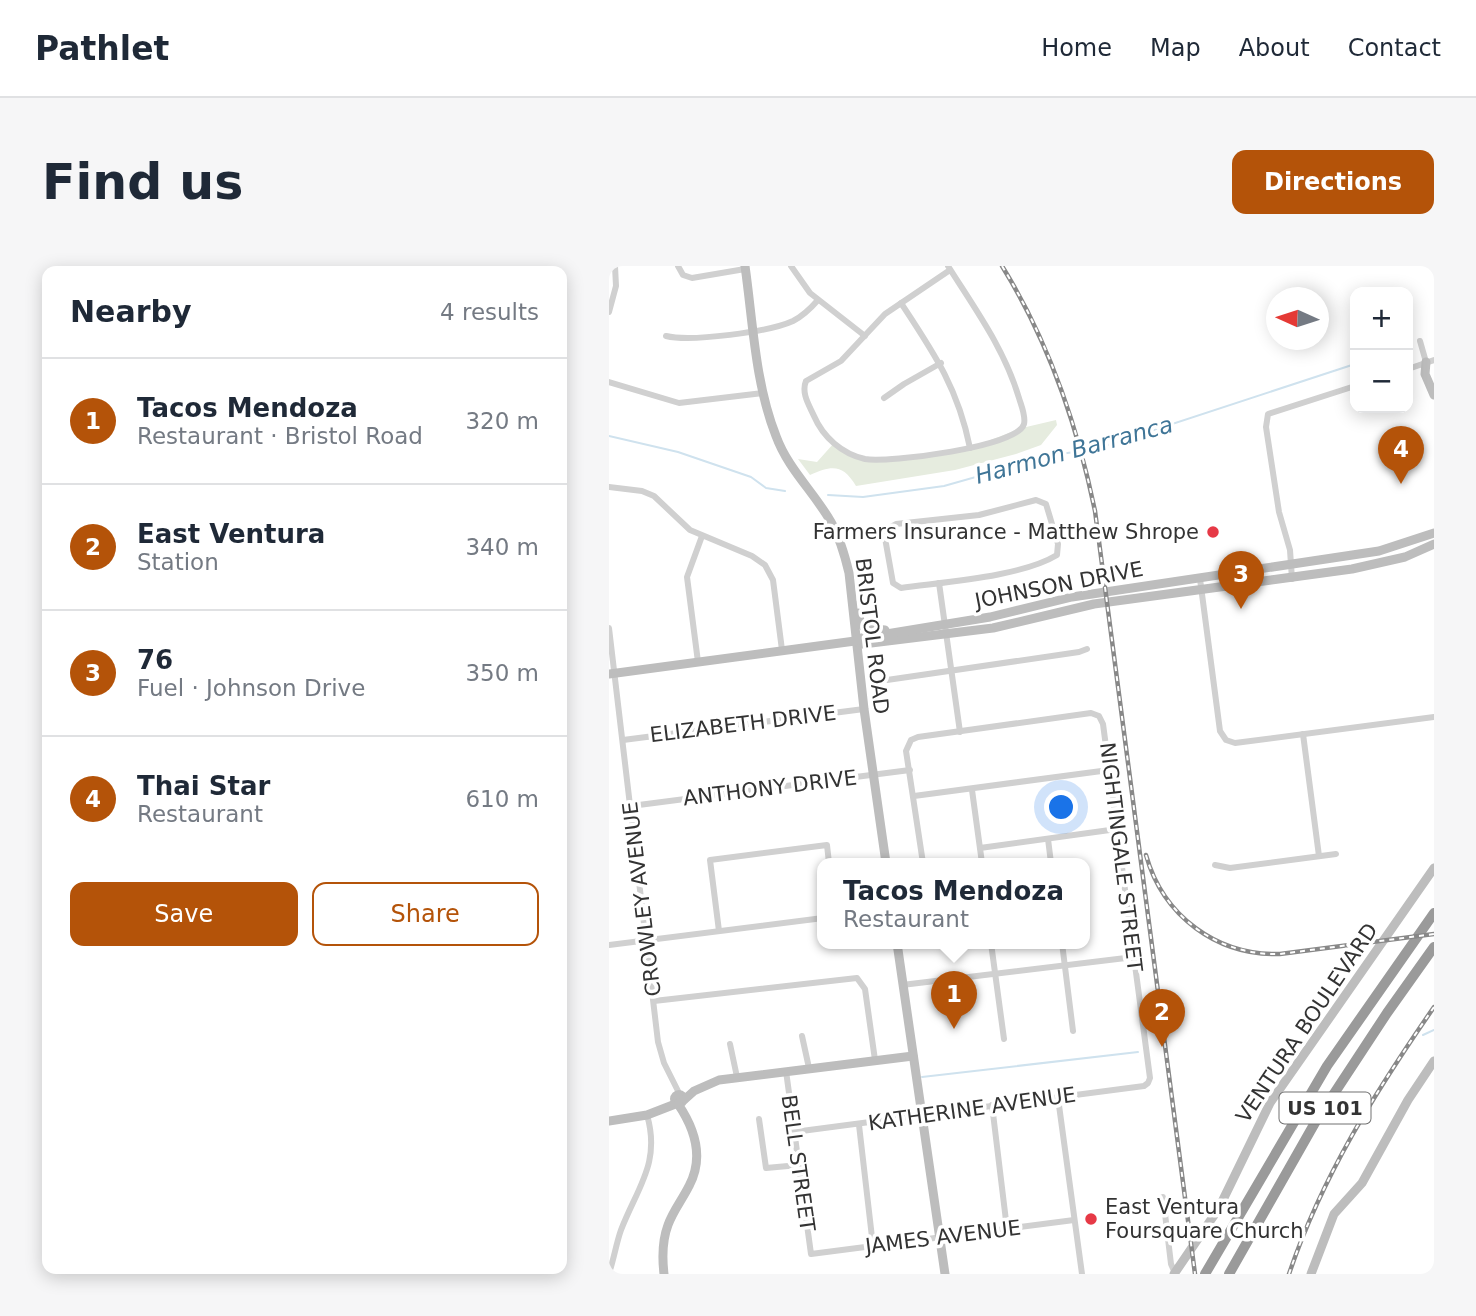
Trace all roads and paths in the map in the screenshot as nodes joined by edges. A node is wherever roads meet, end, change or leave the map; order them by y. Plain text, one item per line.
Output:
1 (615, 266) edge
2 (678, 266) edge
3 (791, 266) edge
4 (745, 268) edge
5 (949, 268) edge
6 (818, 300) junction
7 (901, 303) junction
8 (609, 312) edge
9 (755, 330) junction
10 (666, 336) dead end
11 (865, 336) junction
12 (1420, 341) dead end
13 (1430, 361) edge
14 (941, 363) junction
15 (1413, 367) edge
16 (1434, 370) edge
17 (609, 382) edge
18 (1350, 388) edge
19 (763, 393) junction
20 (1434, 395) edge
21 (884, 398) dead end
22 (970, 448) junction
23 (609, 487) edge
24 (1434, 535) edge
25 (702, 536) junction
26 (1409, 542) junction
27 (1434, 544) edge
28 (1415, 552) junction
29 (1291, 566) junction
30 (1369, 566) junction
31 (849, 573) junction
32 (1200, 579) junction
33 (1292, 579) junction
34 (940, 583) junction
35 (1202, 590) junction
36 (609, 628) edge
37 (913, 629) junction
38 (946, 629) junction
39 (855, 641) junction
40 (1087, 649) dead end
41 (782, 650) junction
42 (698, 662) junction
43 (952, 670) junction
44 (611, 673) edge
45 (887, 680) dead end
46 (864, 709) junction
47 (1434, 717) edge
48 (961, 732) junction
49 (1303, 734) junction
50 (623, 740) junction
51 (910, 770) junction
52 (1109, 770) junction
53 (873, 775) junction
54 (972, 790) junction
55 (913, 796) junction
56 (631, 806) junction
57 (1117, 829) junction
58 (1048, 839) junction
59 (980, 848) junction
60 (1336, 854) dead end
61 (1319, 856) junction
62 (828, 858) edge
63 (885, 858) edge
64 (922, 858) edge
65 (981, 858) edge
66 (1050, 858) edge
67 (1215, 864) dead end
68 (1434, 868) edge
69 (1434, 913) edge
70 (817, 919) edge
71 (719, 931) junction
72 (647, 942) junction
73 (609, 945) edge
74 (1433, 948) edge
75 (898, 949) edge
76 (992, 949) edge
77 (1063, 949) edge
78 (1134, 957) junction
79 (1065, 965) junction
80 (995, 974) junction
81 (902, 985) junction
82 (654, 1001) junction
83 (1073, 1031) dead end
84 (802, 1035) dead end
85 (1004, 1039) dead end
86 (730, 1044) dead end
87 (913, 1056) junction
88 (875, 1060) junction
89 (1434, 1061) edge
90 (809, 1069) junction
91 (786, 1071) junction
92 (737, 1077) junction
93 (1148, 1083) joint
94 (1058, 1098) junction
95 (679, 1099) junction
96 (992, 1105) junction
97 (647, 1115) junction
98 (922, 1116) junction
99 (759, 1119) dead end
100 (609, 1121) edge
101 (859, 1125) junction
102 (794, 1132) junction
103 (799, 1164) junction
104 (1163, 1197) dead end
105 (1074, 1220) junction
106 (1007, 1229) junction
107 (940, 1238) junction
108 (873, 1246) junction
109 (811, 1254) joint
110 (1207, 1271) edge
111 (609, 1273) edge
112 (1174, 1273) edge
113 (664, 1274) edge
114 (945, 1274) edge
115 (1082, 1274) edge
116 (1229, 1274) edge
117 (1311, 1274) edge

1 - 8 street
2 - 4 street
3 - 6 street
4 - 9 street, BRISTOL ROAD
5 - 7 street
5 - 22 street
6 - 9 street
6 - 11 street
7 - 11 street
7 - 14 street
9 - 10 street
9 - 19 street, BRISTOL ROAD
11 - 22 street
12 - 13 street
13 - 15 street
13 - 16 street
13 - 20 street
14 - 21 street
14 - 22 street
17 - 19 street
18 - 29 street
19 - 31 street, BRISTOL ROAD
23 - 25 street
24 - 26 street, JOHNSON DRIVE
24 - 28 street
25 - 41 street
25 - 42 street
26 - 29 street, JOHNSON DRIVE
26 - 30 street
27 - 28 street, JOHNSON DRIVE
28 - 30 street, JOHNSON DRIVE
29 - 32 street, JOHNSON DRIVE
29 - 33 street
30 - 33 street, JOHNSON DRIVE
31 - 37 street
31 - 39 street, BRISTOL ROAD
32 - 35 street
32 - 38 street, JOHNSON DRIVE
33 - 35 street, JOHNSON DRIVE
34 - 34 street
34 - 38 street
35 - 38 street, JOHNSON DRIVE
35 - 49 street
36 - 44 street, CROWLEY AVENUE
37 - 38 street, JOHNSON DRIVE
37 - 39 street, JOHNSON DRIVE
38 - 39 street, JOHNSON DRIVE
38 - 43 street
39 - 41 street, JOHNSON DRIVE
39 - 46 street, BRISTOL ROAD
40 - 43 street
41 - 42 street, JOHNSON DRIVE
42 - 44 street, JOHNSON DRIVE
43 - 45 street
43 - 48 street
44 - 50 street, CROWLEY AVENUE
46 - 50 street, ELIZABETH DRIVE
46 - 53 street, BRISTOL ROAD
47 - 49 street
48 - 51 street
48 - 52 street, NIGHTINGALE STREET
49 - 61 street
50 - 56 street, CROWLEY AVENUE
51 - 53 street, ANTHONY DRIVE
51 - 55 street
52 - 54 street
52 - 57 street, NIGHTINGALE STREET
53 - 56 street, ANTHONY DRIVE
53 - 63 street, BRISTOL ROAD
54 - 55 street
54 - 59 street
55 - 64 street
56 - 72 street, CROWLEY AVENUE
57 - 58 street
57 - 78 street, NIGHTINGALE STREET
58 - 59 street
58 - 66 street
59 - 65 street
60 - 61 street
61 - 67 street
62 - 71 street
68 - 112 street, VENTURA BOULEVARD
69 - 110 highway, US 101
70 - 71 street
71 - 72 street
72 - 73 street
72 - 82 street, CROWLEY AVENUE
74 - 116 highway, US 101
75 - 81 street
76 - 80 street
77 - 79 street
78 - 79 street
78 - 93 street, NIGHTINGALE STREET
79 - 80 street
79 - 83 street
80 - 81 street
80 - 85 street
81 - 87 street
82 - 88 street
82 - 95 street, CROWLEY AVENUE
84 - 90 street
86 - 92 street
87 - 88 street
87 - 98 street
88 - 90 street
89 - 117 street
90 - 91 street
91 - 92 street
91 - 102 street, BELL STREET
92 - 95 street
93 - 94 street, KATHERINE AVENUE
94 - 96 street, KATHERINE AVENUE
94 - 105 street
95 - 97 street
95 - 113 street
96 - 98 street, KATHERINE AVENUE
96 - 106 street
97 - 100 street
97 - 111 street
98 - 101 street, KATHERINE AVENUE
98 - 107 street
99 - 103 street
101 - 102 street, KATHERINE AVENUE
101 - 108 street
102 - 103 street, BELL STREET
103 - 109 street, BELL STREET
104 - 112 street
105 - 106 street, JAMES AVENUE
105 - 115 street
106 - 107 street, JAMES AVENUE
107 - 108 street, JAMES AVENUE
107 - 114 street
108 - 109 street, JAMES AVENUE

